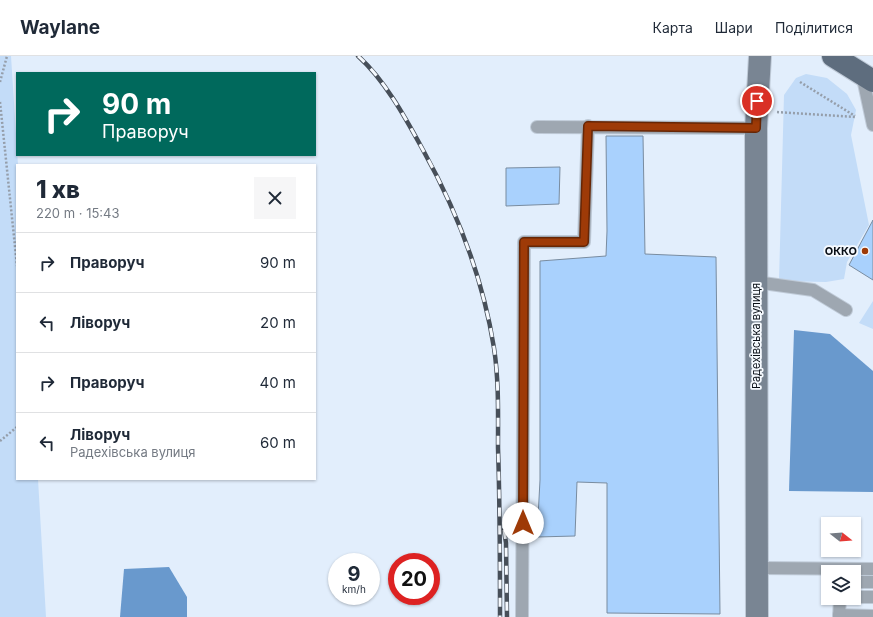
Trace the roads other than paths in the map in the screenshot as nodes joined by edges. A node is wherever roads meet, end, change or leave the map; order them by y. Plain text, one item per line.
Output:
1 (760, 56) edge
2 (833, 56) edge
3 (867, 77) edge
4 (756, 122) junction
5 (873, 125) edge
6 (588, 126) junction
7 (537, 127) dead end
8 (756, 282) junction
9 (846, 310) dead end
10 (756, 568) junction
11 (861, 569) edge
12 (873, 569) edge
13 (821, 570) edge
14 (861, 582) edge
15 (873, 582) edge
16 (861, 597) edge
17 (873, 597) edge
18 (840, 605) edge
19 (839, 616) edge
20 (873, 616) edge
21 (522, 617) edge
22 (757, 617) edge

1 - 4 street, Радехівська вулиця
2 - 3 main road
3 - 5 lane
4 - 6 lane
4 - 8 street, Радехівська вулиця
6 - 7 lane
6 - 21 lane
8 - 9 lane
8 - 10 street, Радехівська вулиця
10 - 13 lane
10 - 22 street, Радехівська вулиця
11 - 12 lane
14 - 15 lane
16 - 17 lane
18 - 19 lane
19 - 20 lane

